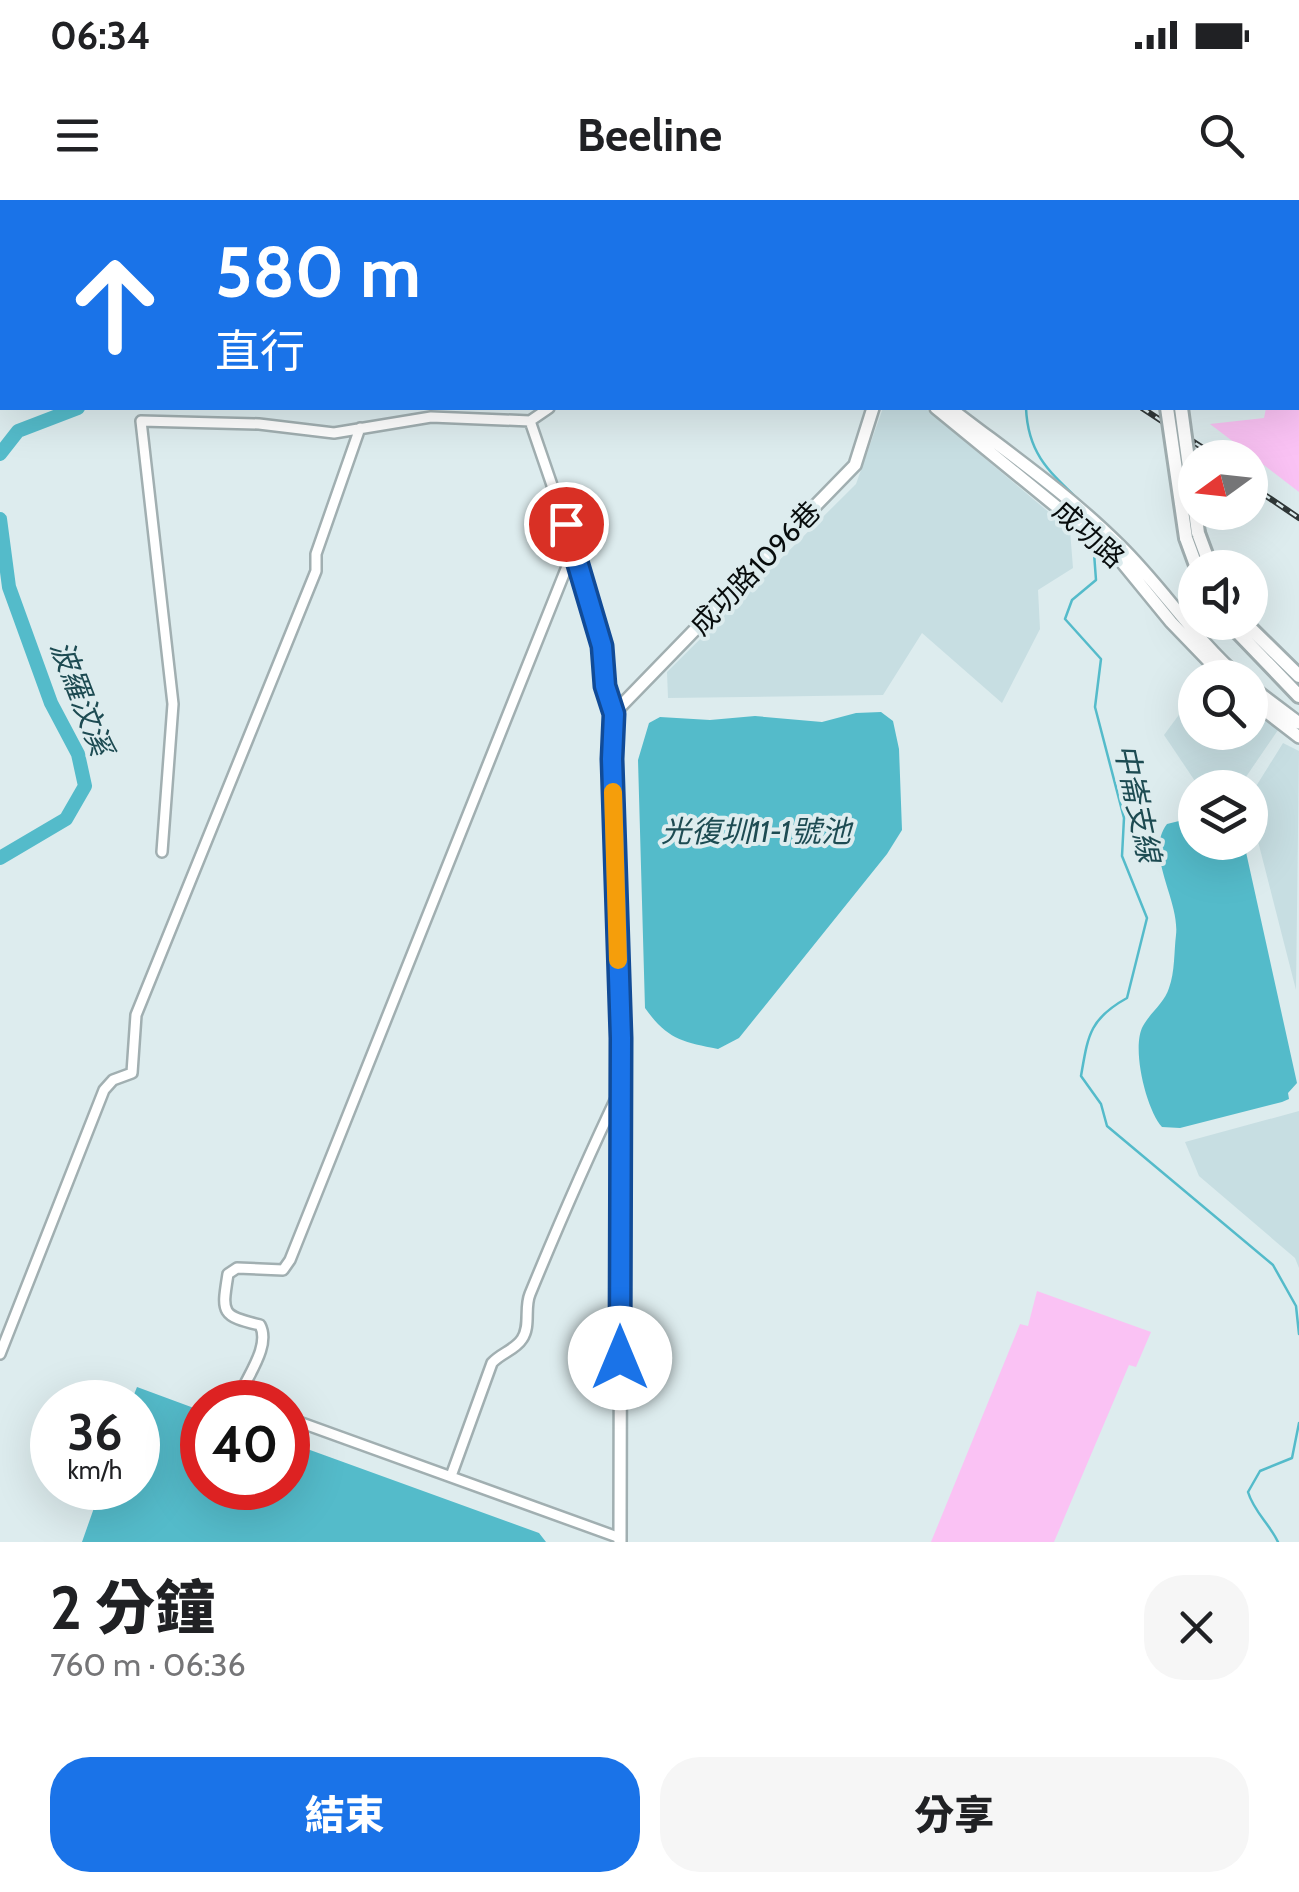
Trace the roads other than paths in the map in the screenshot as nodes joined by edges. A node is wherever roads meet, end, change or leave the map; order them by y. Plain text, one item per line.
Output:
1 (546, 410) edge
2 (872, 410) edge
3 (938, 410) edge
4 (953, 410) edge
5 (1167, 410) edge
6 (1181, 410) edge
7 (530, 421) junction
8 (360, 428) junction
9 (1192, 535) junction
10 (1194, 550) edge
11 (1200, 550) edge
12 (577, 558) junction
13 (1245, 640) edge
14 (1262, 640) edge
15 (1208, 660) edge
16 (1221, 660) edge
17 (1299, 676) edge
18 (1299, 696) edge
19 (1268, 700) edge
20 (1268, 713) edge
21 (614, 714) junction
22 (1299, 723) edge
23 (1299, 736) edge
24 (162, 852) dead end
25 (620, 1090) junction
26 (0, 1354) edge
27 (246, 1380) edge
28 (310, 1426) edge
29 (451, 1476) junction
30 (620, 1540) edge

1 - 7 street
2 - 21 street, 成功路1096巷
3 - 15 street, 成功路
4 - 16 street, 成功路
5 - 9 main road, bridge
6 - 9 main road, bridge
7 - 8 street
7 - 12 street
8 - 24 street
8 - 26 street
9 - 10 main road
9 - 11 main road
12 - 21 street
12 - 27 street
13 - 18 main road
14 - 17 main road
19 - 22 street
20 - 23 street
21 - 25 street
25 - 29 street
25 - 30 street
28 - 29 street
29 - 30 street

